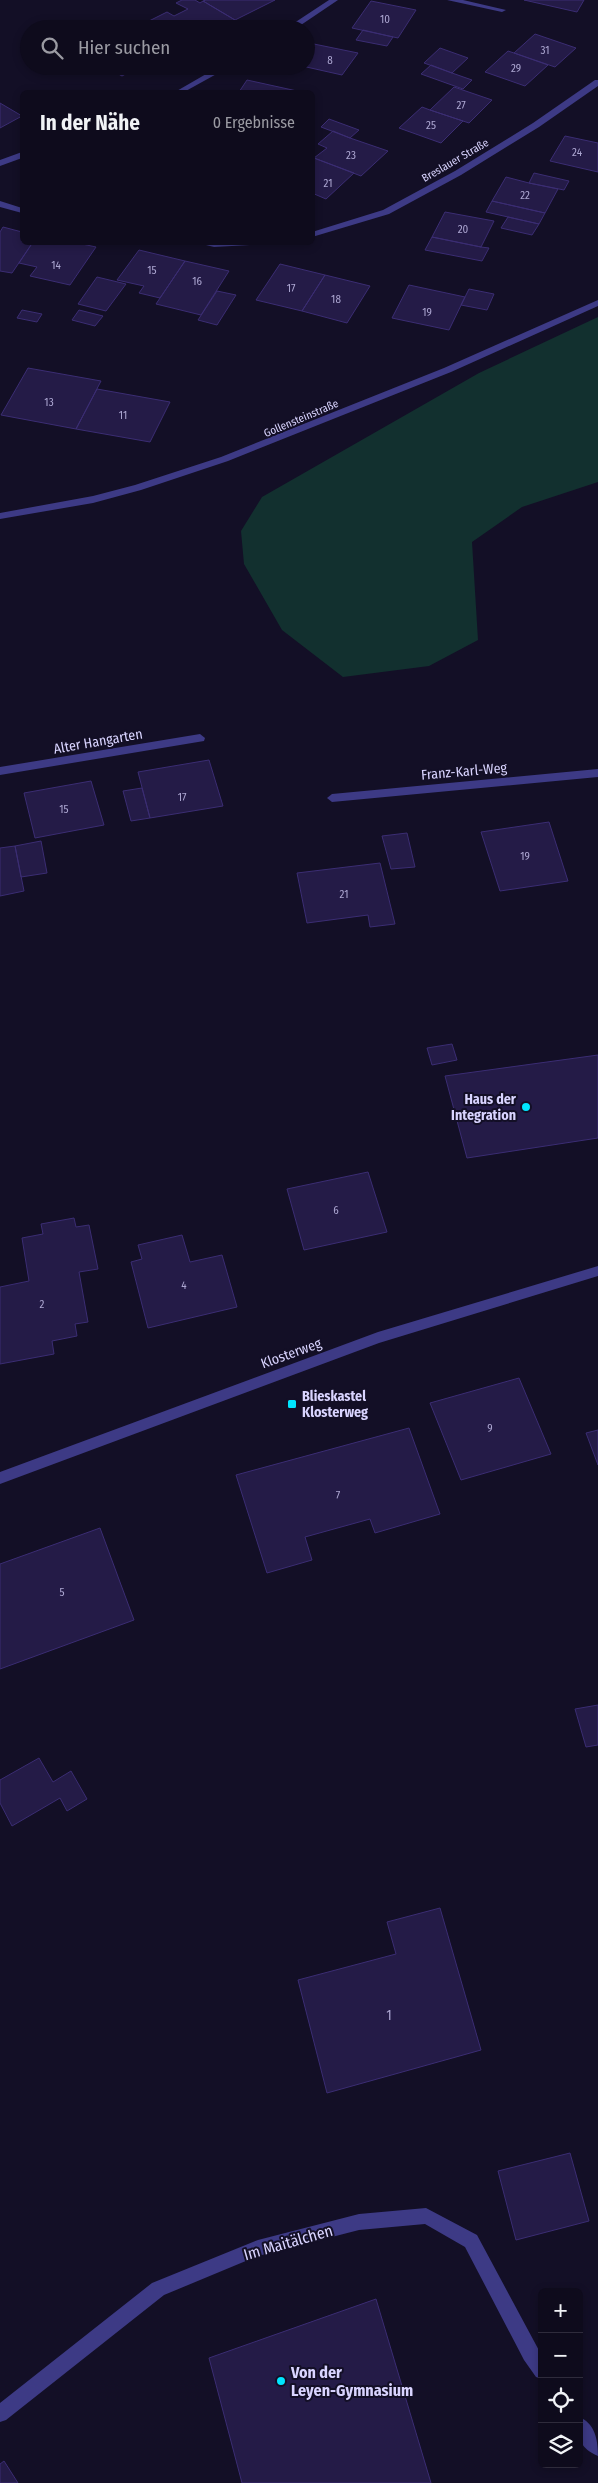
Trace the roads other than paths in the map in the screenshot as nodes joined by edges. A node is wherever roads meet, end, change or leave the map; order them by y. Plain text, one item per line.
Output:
1 (334, 0) edge
2 (451, 0) edge
3 (502, 10) dead end
4 (304, 20) edge
5 (210, 75) edge
6 (598, 82) edge
7 (183, 90) edge
8 (20, 155) edge
9 (0, 163) edge
10 (0, 204) edge
11 (20, 210) edge
12 (315, 234) edge
13 (598, 303) edge
14 (0, 516) edge
15 (200, 738) dead end
16 (0, 771) edge
17 (598, 773) edge
18 (332, 798) dead end
19 (598, 1272) edge
20 (0, 1478) edge
21 (538, 2365) edge
22 (0, 2414) edge
23 (583, 2430) edge
24 (598, 2447) edge

1 - 4 street
2 - 3 street
5 - 7 street
6 - 12 street, Breslauer Straße
8 - 9 street
10 - 11 street
13 - 14 street, Gollensteinstraße
15 - 16 street, Alter Hangarten
17 - 18 street, Franz-Karl-Weg
19 - 20 street, Klosterweg
21 - 22 street, Im Maitälchen
23 - 24 street

